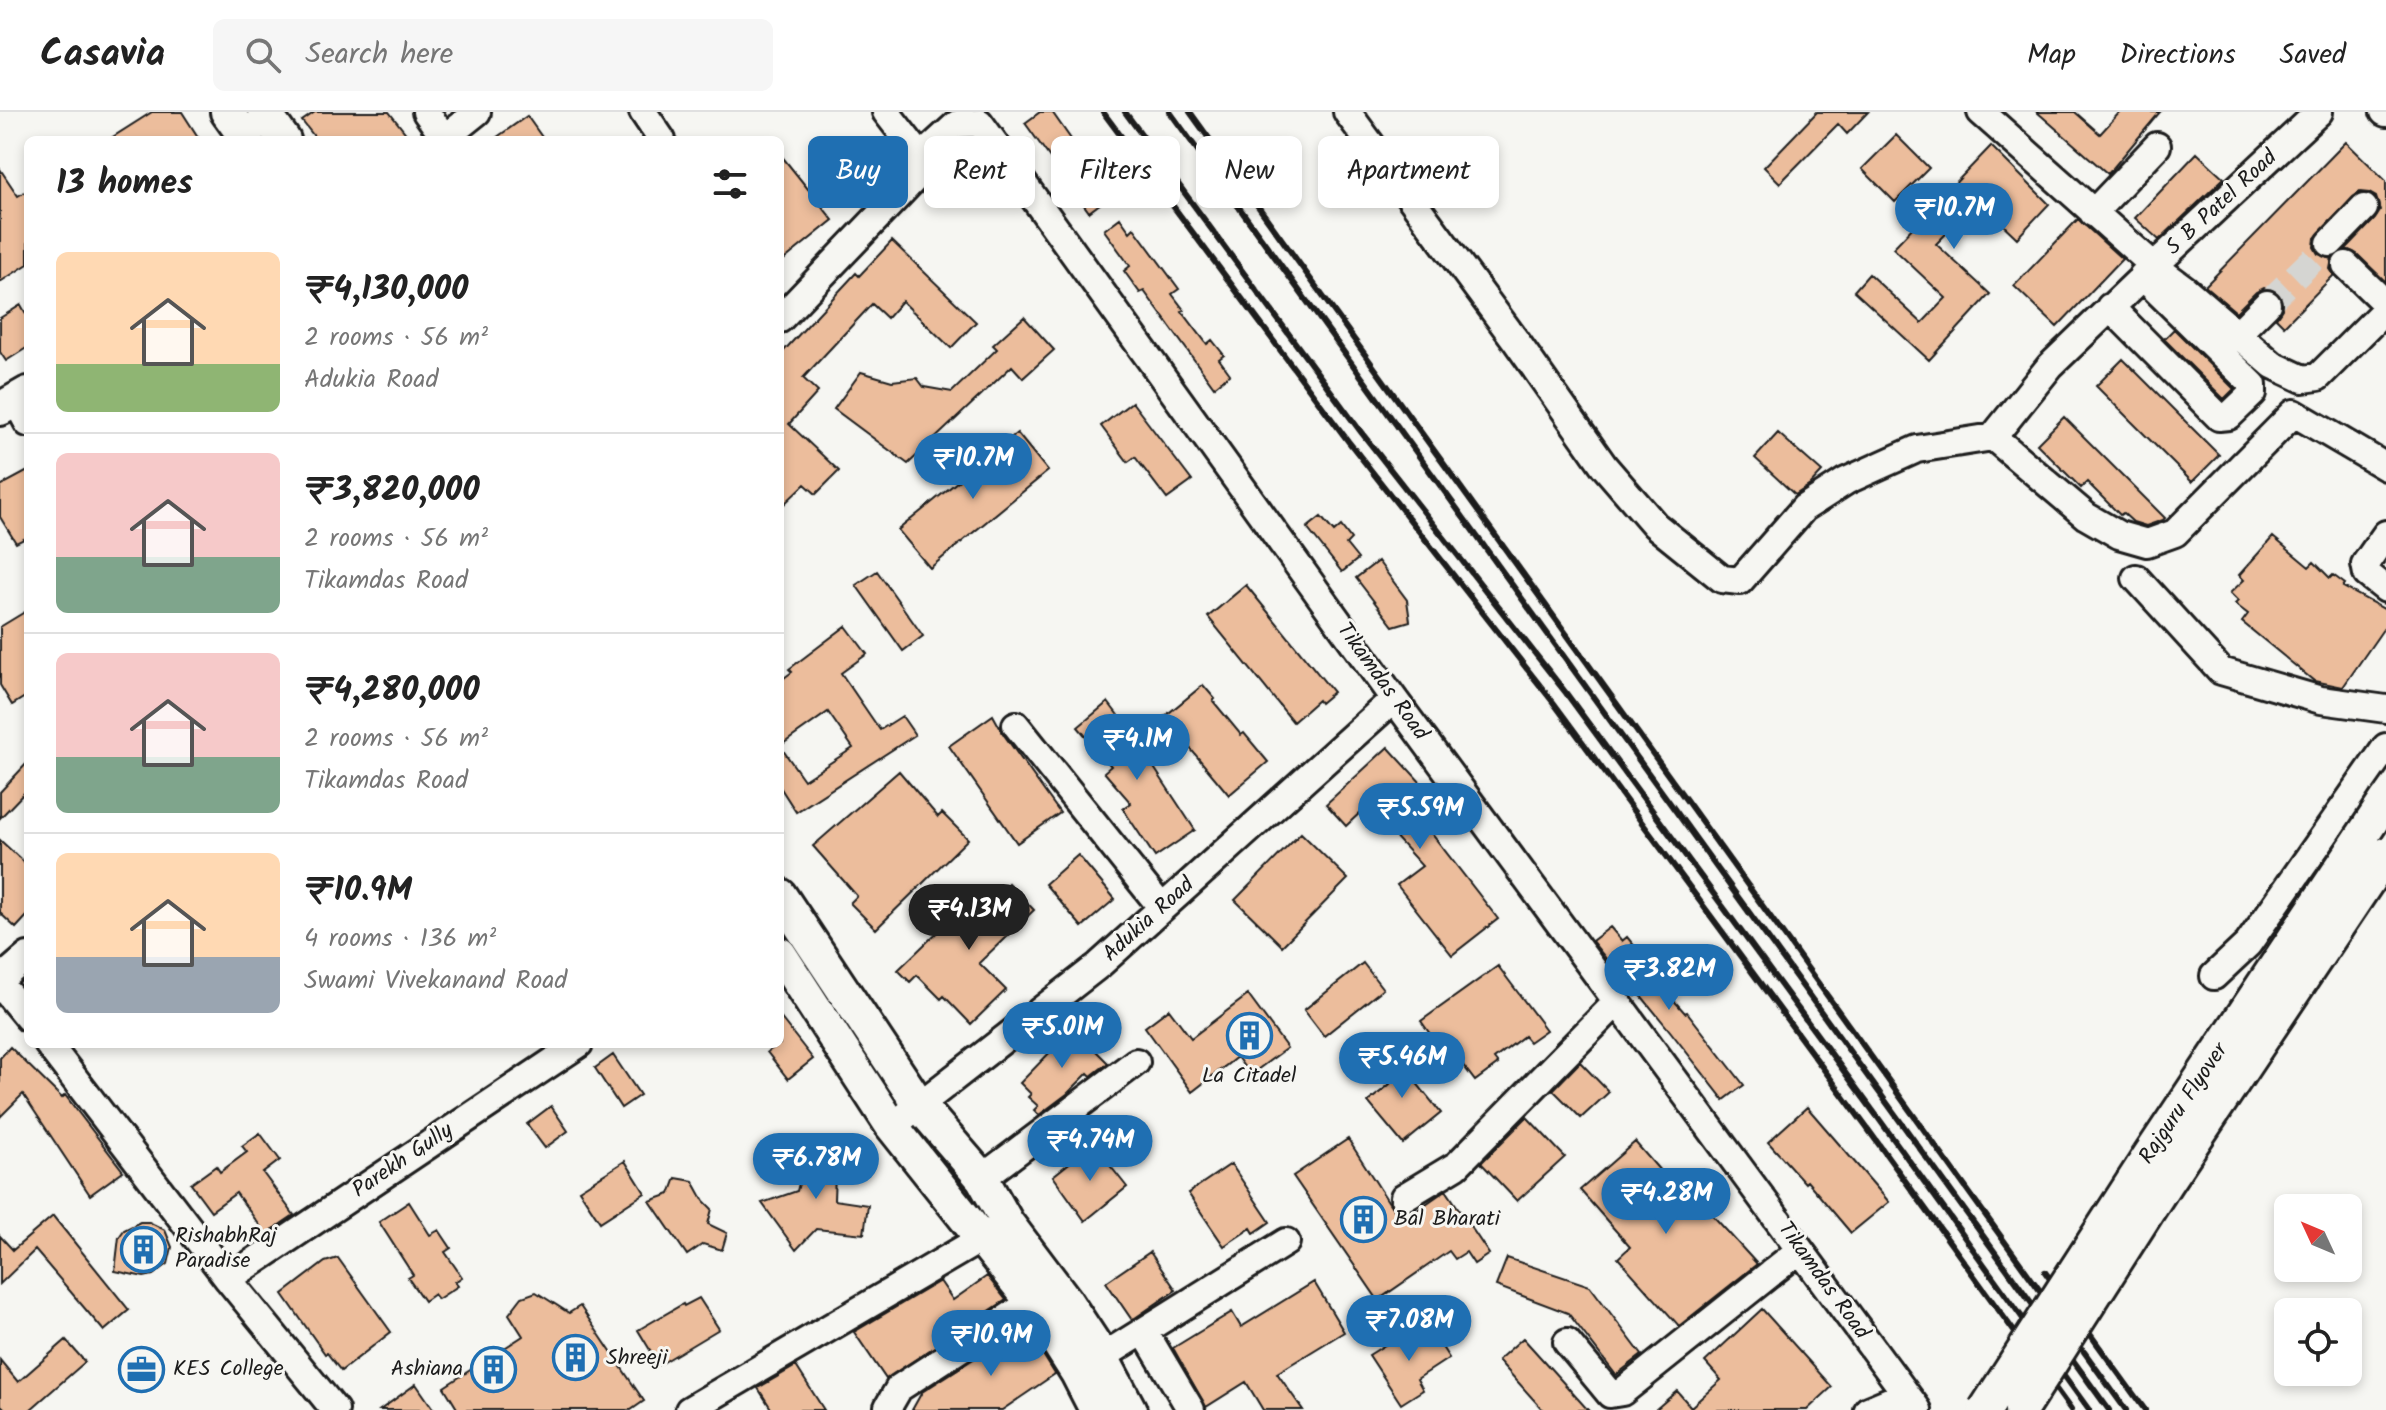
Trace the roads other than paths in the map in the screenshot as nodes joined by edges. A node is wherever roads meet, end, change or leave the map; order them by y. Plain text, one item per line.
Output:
1 (227, 112) edge
2 (264, 112) edge
3 (426, 112) edge
4 (477, 112) edge
5 (643, 112) edge
6 (886, 112) edge
7 (1347, 112) edge
8 (1981, 112) edge
9 (2319, 112) edge
10 (244, 136) edge
11 (281, 136) edge
12 (442, 136) edge
13 (448, 136) edge
14 (659, 136) edge
15 (2157, 146) dead end
16 (921, 157) junction
17 (2364, 208) dead end
18 (2093, 213) junction
19 (2148, 271) junction
20 (2267, 304) tunnel mouth
21 (2110, 307) junction
22 (2386, 307) edge
23 (784, 313) edge
24 (2180, 313) junction
25 (2237, 334) junction
26 (2147, 344) junction
27 (1993, 437) junction
28 (2386, 467) edge
29 (2386, 534) edge
30 (2136, 578) dead end
31 (2386, 589) edge
32 (1394, 699) junction
33 (2386, 709) edge
34 (1016, 725) dead end
35 (2386, 747) edge
36 (2386, 800) edge
37 (2386, 854) edge
38 (784, 901) edge
39 (1162, 908) junction
40 (784, 960) edge
41 (24, 967) edge
42 (2214, 976) dead end
43 (12, 1000) edge
44 (1617, 1002) junction
45 (51, 1048) edge
46 (573, 1048) edge
47 (1136, 1062) dead end
48 (920, 1106) junction
49 (891, 1125) junction
50 (982, 1178) junction
51 (1404, 1197) dead end
52 (995, 1231) junction
53 (1286, 1242) dead end
54 (1800, 1250) junction
55 (228, 1279) junction
56 (1032, 1302) junction
57 (1144, 1331) junction
58 (1567, 1342) dead end
59 (1102, 1357) junction
60 (1912, 1402) edge
61 (335, 1410) edge
62 (689, 1410) edge
63 (889, 1410) edge
64 (1096, 1410) edge
65 (1130, 1410) edge
66 (1191, 1410) edge
67 (1868, 1410) edge
68 (1985, 1410) edge
69 (2021, 1410) edge

1 - 10 main road
2 - 11 main road
3 - 12 street
4 - 13 street
5 - 14 street
6 - 16 street
7 - 27 street
8 - 18 street, S B Patel Road
9 - 19 street, S B Patel Road
15 - 18 street
16 - 23 street
16 - 32 street, Tikamdas Road
17 - 22 street
18 - 19 street, S B Patel Road
19 - 21 street
19 - 24 street
19 - 25 street
20 - 25 street
21 - 26 street
21 - 27 street
22 - 25 street
24 - 26 street
24 - 26 street
27 - 28 street
29 - 31 street
30 - 33 street
32 - 39 street, Adukia Road
32 - 44 street, Tikamdas Road
34 - 39 street
35 - 42 street
36 - 68 main road, Rajguru Flyover, bridge
37 - 69 main road, Rajguru Flyover, bridge
38 - 48 main road
39 - 48 street, Adukia Road
40 - 49 main road
41 - 43 street
44 - 51 street
44 - 54 street, Tikamdas Road
45 - 55 street
46 - 55 street, Parekh Gully
47 - 50 street
48 - 49 street, Adukia Road
48 - 50 main road
49 - 52 main road
50 - 52 main road
52 - 56 main road
52 - 59 main road
52 - 62 street
53 - 57 street
54 - 58 street
54 - 60 street, Tikamdas Road
55 - 61 street
56 - 63 street
56 - 64 main road
57 - 59 street
57 - 66 street
59 - 65 main road
60 - 67 street

